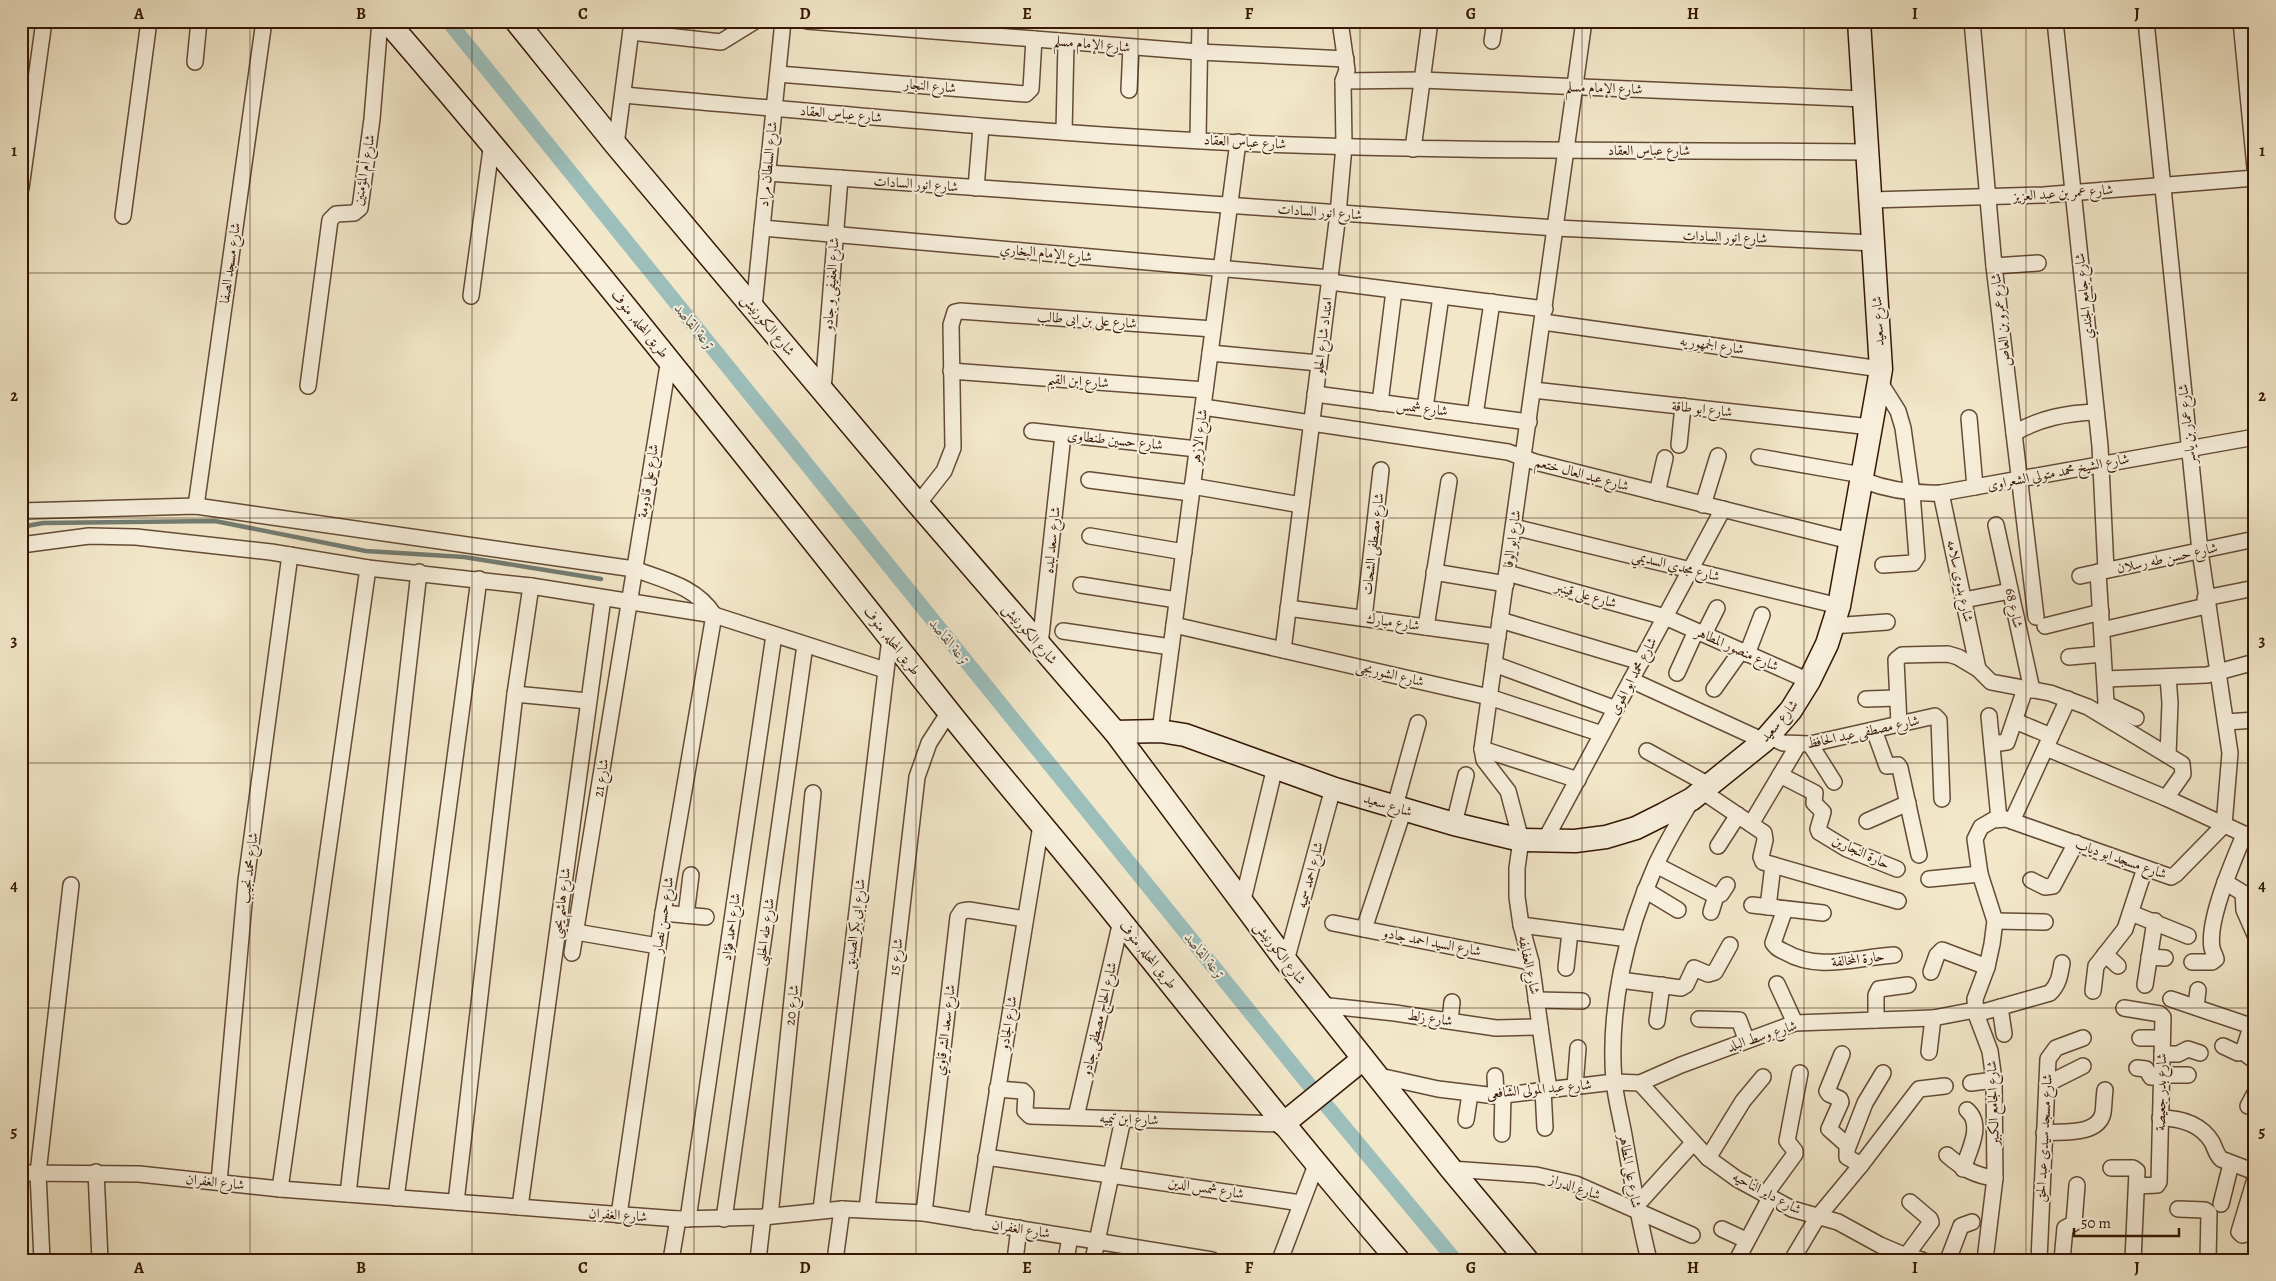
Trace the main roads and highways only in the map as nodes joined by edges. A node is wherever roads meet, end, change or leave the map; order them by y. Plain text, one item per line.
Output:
1 (387, 21) edge
2 (516, 21) edge
3 (1859, 21) edge
4 (1115, 732) junction
5 (1361, 1069) junction
6 (1288, 1120) junction
7 (1398, 1260) edge
8 (1527, 1260) edge

1 - 6 main road, طريق المحله, منوف
2 - 4 main road, شارع الكورنيش
3 - 4 main road, شارع سعيد
4 - 5 main road, شارع الكورنيش
5 - 6 main road
5 - 8 main road, شارع الكورنيش
6 - 7 main road, طريق المحله, منوف

